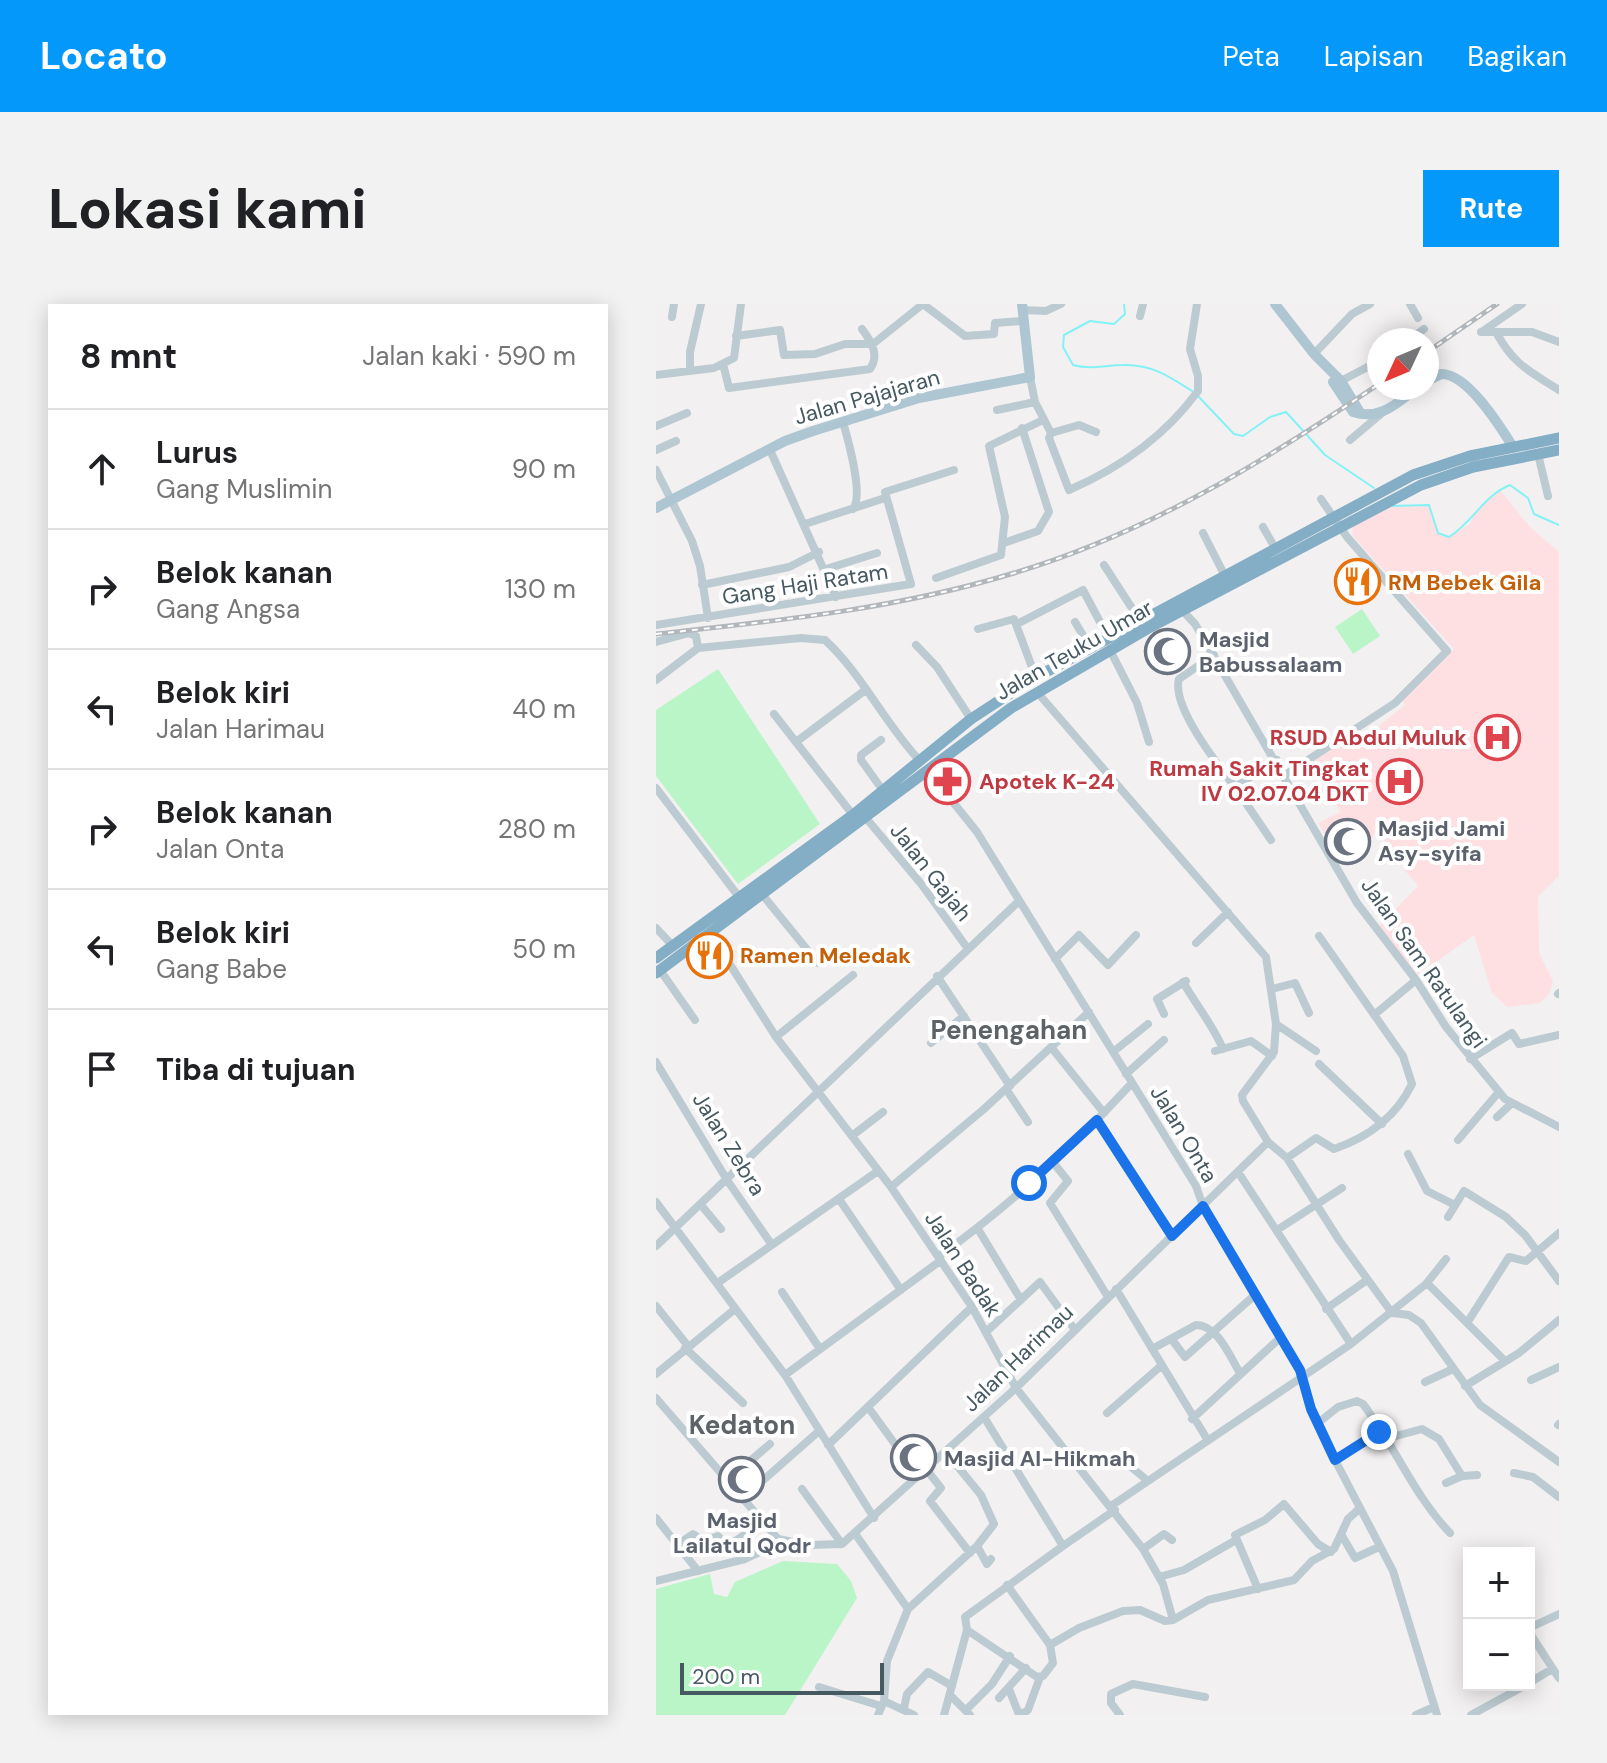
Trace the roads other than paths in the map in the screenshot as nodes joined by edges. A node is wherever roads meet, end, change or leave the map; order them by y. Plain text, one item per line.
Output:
1 (674, 304) edge
2 (701, 304) edge
3 (741, 304) edge
4 (923, 304) edge
5 (1061, 304) edge
6 (1143, 304) edge
7 (1197, 304) edge
8 (1276, 304) edge
9 (1370, 304) edge
10 (1410, 304) edge
11 (1522, 304) edge
12 (1022, 312) edge
13 (1140, 316) dead end
14 (672, 317) dead end
15 (1418, 318) dead end
16 (862, 329) dead end
17 (1496, 332) junction
18 (736, 336) junction
19 (1559, 342) edge
20 (873, 344) junction
21 (1318, 358) junction
22 (723, 364) junction
23 (1367, 367) edge
24 (690, 370) junction
25 (656, 375) edge
26 (1439, 375) edge
27 (1030, 377) junction
28 (1338, 383) junction
29 (1559, 390) edge
30 (1400, 400) edge
31 (1035, 402) junction
32 (997, 410) dead end
33 (687, 413) dead end
34 (1382, 413) junction
35 (1043, 420) junction
36 (843, 422) junction
37 (656, 426) edge
38 (1022, 428) junction
39 (1096, 432) dead end
40 (1051, 433) junction
41 (1559, 438) edge
42 (1350, 440) dead end
43 (676, 441) dead end
44 (1513, 447) junction
45 (656, 450) edge
46 (770, 450) junction
47 (1559, 450) edge
48 (1538, 454) junction
49 (656, 470) edge
50 (954, 470) dead end
51 (1548, 496) dead end
52 (885, 498) junction
53 (1321, 499) dead end
54 (671, 500) junction
55 (656, 508) edge
56 (853, 509) junction
57 (1336, 521) junction
58 (805, 524) junction
59 (1263, 527) dead end
60 (1203, 533) dead end
61 (1004, 543) junction
62 (1275, 548) junction
63 (819, 552) junction
64 (877, 553) dead end
65 (1104, 565) dead end
66 (826, 569) junction
67 (1231, 575) junction
68 (936, 578) dead end
69 (702, 585) junction
70 (836, 597) junction
71 (1195, 601) junction
72 (708, 618) junction
73 (1139, 619) junction
74 (1075, 622) dead end
75 (1017, 624) junction
76 (656, 625) edge
77 (978, 629) dead end
78 (1108, 637) junction
79 (656, 642) edge
80 (916, 645) dead end
81 (1090, 647) junction
82 (698, 648) junction
83 (1110, 650) junction
84 (1214, 655) junction
85 (1036, 678) junction
86 (656, 680) edge
87 (864, 691) junction
88 (1037, 692) junction
89 (774, 714) dead end
90 (971, 719) junction
91 (881, 740) dead end
92 (796, 742) junction
93 (1149, 742) dead end
94 (1277, 760) junction
95 (924, 766) junction
96 (1285, 775) junction
97 (1235, 787) junction
98 (656, 788) edge
99 (884, 792) junction
100 (859, 816) junction
101 (1271, 840) dead end
102 (758, 889) junction
103 (739, 897) junction
104 (1018, 902) junction
105 (1228, 912) junction
106 (656, 928) edge
107 (710, 933) junction
108 (1136, 935) dead end
109 (1319, 936) dead end
110 (1196, 943) dead end
111 (673, 946) junction
112 (968, 949) junction
113 (1055, 959) junction
114 (818, 963) dead end
115 (657, 967) edge
116 (853, 975) dead end
117 (937, 976) junction
118 (1416, 980) junction
119 (1272, 989) junction
120 (1089, 1012) junction
121 (1309, 1013) dead end
122 (1164, 1014) dead end
123 (1374, 1015) junction
124 (964, 1016) junction
125 (695, 1020) dead end
126 (1148, 1024) dead end
127 (1276, 1024) junction
128 (1559, 1035) edge
129 (776, 1037) junction
130 (1164, 1040) dead end
131 (931, 1043) dead end
132 (1051, 1047) junction
133 (1316, 1051) dead end
134 (1113, 1052) junction
135 (1272, 1056) junction
136 (1470, 1059) junction
137 (656, 1062) edge
138 (1319, 1064) dead end
139 (1126, 1074) junction
140 (1132, 1083) junction
141 (1008, 1088) junction
142 (819, 1093) junction
143 (1498, 1093) junction
144 (1512, 1103) junction
145 (883, 1112) dead end
146 (1100, 1117) junction
147 (1497, 1117) dead end
148 (1028, 1122) dead end
149 (1382, 1124) junction
150 (1559, 1127) edge
151 (853, 1135) junction
152 (1458, 1140) dead end
153 (1268, 1142) junction
154 (1408, 1154) dead end
155 (1287, 1158) junction
156 (1052, 1161) junction
157 (878, 1171) junction
158 (1238, 1172) junction
159 (727, 1180) junction
160 (891, 1187) junction
161 (1342, 1188) dead end
162 (839, 1199) junction
163 (656, 1202) edge
164 (1317, 1204) junction
165 (701, 1205) junction
166 (1455, 1205) junction
167 (1203, 1206) junction
168 (1448, 1217) dead end
169 (676, 1228) junction
170 (721, 1229) dead end
171 (978, 1229) junction
172 (1277, 1230) junction
173 (1559, 1233) edge
174 (1172, 1236) junction
175 (772, 1245) junction
176 (656, 1246) edge
177 (1536, 1253) junction
178 (939, 1259) junction
179 (1446, 1259) dead end
180 (1367, 1280) junction
181 (1559, 1281) edge
182 (719, 1282) junction
183 (1427, 1283) junction
184 (1116, 1289) junction
185 (901, 1290) junction
186 (782, 1292) dead end
187 (1256, 1294) junction
188 (1108, 1297) junction
189 (1021, 1300) junction
190 (656, 1306) edge
191 (972, 1307) junction
192 (735, 1309) junction
193 (1326, 1309) junction
194 (1392, 1313) junction
195 (1559, 1320) edge
196 (1467, 1323) junction
197 (1075, 1330) junction
198 (986, 1332) junction
199 (1214, 1333) junction
200 (1281, 1337) junction
201 (1173, 1341) junction
202 (1351, 1344) junction
203 (687, 1347) junction
204 (820, 1349) junction
205 (1152, 1349) junction
206 (1505, 1361) junction
207 (1162, 1365) junction
208 (1559, 1367) edge
209 (1453, 1369) junction
210 (1240, 1373) junction
211 (656, 1374) edge
212 (785, 1375) junction
213 (1302, 1377) junction
214 (1531, 1380) dead end
215 (1425, 1382) dead end
216 (1465, 1386) junction
217 (1016, 1388) junction
218 (656, 1398) edge
219 (743, 1403) dead end
220 (868, 1407) junction
221 (1107, 1413) dead end
222 (984, 1417) junction
223 (1192, 1419) junction
224 (1318, 1423) junction
225 (819, 1431) junction
226 (1385, 1433) junction
227 (1207, 1439) junction
228 (770, 1444) dead end
229 (828, 1445) junction
230 (945, 1451) junction
231 (1119, 1457) dead end
232 (1335, 1460) junction
233 (1559, 1462) edge
234 (927, 1468) junction
235 (1514, 1473) dead end
236 (1477, 1475) dead end
237 (1462, 1476) junction
238 (728, 1480) junction
239 (1148, 1481) junction
240 (1446, 1483) dead end
241 (802, 1489) dead end
242 (1559, 1497) edge
243 (743, 1498) junction
244 (1113, 1508) junction
245 (1359, 1509) junction
246 (656, 1518) edge
247 (874, 1518) junction
248 (763, 1522) junction
249 (1450, 1533) dead end
250 (1340, 1534) junction
251 (856, 1535) junction
252 (1172, 1540) dead end
253 (1236, 1540) junction
254 (783, 1541) junction
255 (842, 1544) junction
256 (677, 1545) junction
257 (1063, 1546) junction
258 (1379, 1547) junction
259 (973, 1549) junction
260 (1143, 1549) junction
261 (1331, 1552) junction
262 (991, 1559) dead end
263 (698, 1571) junction
264 (1159, 1577) junction
265 (656, 1581) edge
266 (1007, 1585) junction
267 (1258, 1589) junction
268 (908, 1609) junction
269 (1559, 1614) edge
270 (1169, 1621) junction
271 (1535, 1627) edge
272 (967, 1630) junction
273 (1535, 1638) edge
274 (1050, 1645) junction
275 (1010, 1656) junction
276 (1026, 1668) junction
277 (1557, 1674) edge
278 (1038, 1677) junction
279 (1535, 1682) edge
280 (819, 1687) dead end
281 (1009, 1689) junction
282 (951, 1691) junction
283 (1514, 1691) edge
284 (1205, 1697) dead end
285 (999, 1698) dead end
286 (881, 1707) edge
287 (904, 1708) junction
288 (1436, 1711) edge
289 (968, 1713) edge
290 (914, 1715) edge
291 (944, 1715) edge
292 (1120, 1715) edge
293 (1416, 1715) edge
294 (1471, 1715) edge

1 - 14 street
2 - 24 street
3 - 18 street
4 - 12 street
4 - 20 street
5 - 12 street
6 - 13 street
7 - 40 street
8 - 21 main road
9 - 21 street
10 - 15 street
11 - 17 street
12 - 27 main road
16 - 20 street
17 - 19 street
17 - 29 street
18 - 20 street
18 - 22 street
20 - 22 street
21 - 28 main road
22 - 24 street
23 - 28 street
24 - 25 street
26 - 44 main road
27 - 31 street
27 - 36 main road, Jalan Pajajaran
28 - 34 main road
30 - 34 main road
31 - 32 street
31 - 35 street
33 - 37 street
34 - 42 street
35 - 38 street
35 - 40 street
36 - 46 main road, Jalan Pajajaran
36 - 56 street
38 - 61 street
38 - 61 street
39 - 40 street
41 - 44 highway, Jalan Teuku Umar
43 - 45 street
44 - 57 highway, Jalan Teuku Umar
46 - 54 main road, Jalan Pajajaran
46 - 58 street
47 - 48 highway, Jalan Teuku Umar
48 - 51 street
48 - 57 highway, Jalan Teuku Umar
49 - 54 street, Gang Haji Ratam
50 - 52 street
52 - 56 street
52 - 70 street, Gang Haji Ratam
53 - 57 street
54 - 55 main road, Jalan Pajajaran
54 - 69 street, Gang Haji Ratam
56 - 58 street
57 - 62 highway, Jalan Teuku Umar
57 - 67 highway, Jalan Teuku Umar
57 - 96 street
58 - 63 street
59 - 62 street
60 - 67 street
61 - 68 street
62 - 67 highway, Jalan Teuku Umar
63 - 66 street
63 - 69 street
64 - 66 street
65 - 73 street
66 - 70 street
67 - 71 highway, Jalan Teuku Umar
69 - 72 street, Gang Haji Ratam
70 - 72 street, Gang Haji Ratam
71 - 73 highway, Jalan Teuku Umar
71 - 83 highway, Jalan Teuku Umar
71 - 84 street, Jalan Sam Ratulangi
72 - 76 street, Gang Haji Ratam
73 - 78 highway, Jalan Teuku Umar
74 - 81 street
75 - 77 street
75 - 78 street
75 - 85 street
78 - 81 highway, Jalan Teuku Umar
79 - 82 street
80 - 90 street
81 - 85 highway, Jalan Teuku Umar
82 - 86 street
82 - 87 street, Jalan Onta
83 - 88 highway, Jalan Teuku Umar
83 - 93 street
84 - 94 street, Jalan Sam Ratulangi
84 - 97 street
85 - 90 highway, Jalan Teuku Umar
87 - 92 street
87 - 95 street, Jalan Onta
88 - 95 highway, Jalan Teuku Umar
88 - 105 street
89 - 92 street, Jalan Gajah
90 - 95 highway, Jalan Teuku Umar
91 - 99 street
92 - 100 street, Jalan Gajah
94 - 96 street, Jalan Sam Ratulangi
94 - 97 street
95 - 99 highway, Jalan Teuku Umar
95 - 100 highway, Jalan Teuku Umar
95 - 104 street, Jalan Onta
96 - 118 street, Jalan Sam Ratulangi
97 - 101 street
98 - 103 street
99 - 100 highway, Jalan Teuku Umar
100 - 102 highway, Jalan Teuku Umar
100 - 112 street, Jalan Gajah
102 - 103 highway, Jalan Teuku Umar
102 - 107 highway, Jalan Teuku Umar
102 - 114 street
103 - 111 highway, Jalan Teuku Umar
104 - 112 street
104 - 113 street, Jalan Onta
105 - 110 street
105 - 119 street
106 - 111 street
107 - 115 highway, Jalan Teuku Umar
107 - 129 street, Jalan Badak
108 - 113 street
109 - 123 street
111 - 115 highway, Jalan Teuku Umar
112 - 117 street
113 - 120 street, Jalan Onta
115 - 125 street
116 - 129 street
117 - 124 street
117 - 142 street
118 - 123 street
118 - 136 street, Jalan Sam Ratulangi
119 - 121 street
119 - 127 street
120 - 132 street
120 - 134 street, Jalan Onta
122 - 135 street
123 - 149 street
124 - 131 street
124 - 141 street
126 - 134 street
127 - 133 street
127 - 135 street
128 - 136 street
129 - 142 street, Jalan Badak
130 - 139 street
132 - 141 street
132 - 146 street
134 - 139 street, Jalan Onta
135 - 153 street
136 - 143 street, Jalan Sam Ratulangi
137 - 159 street, Jalan Zebra
138 - 149 street
139 - 140 street, Jalan Onta
140 - 146 street
140 - 167 street, Jalan Onta
141 - 148 street
141 - 160 street
142 - 151 street, Jalan Badak
142 - 159 street
143 - 144 street, Jalan Sam Ratulangi
143 - 152 street
144 - 147 street
144 - 150 street, Jalan Sam Ratulangi
145 - 151 street
146 - 156 street
146 - 174 street
149 - 155 street
151 - 157 street, Jalan Badak
153 - 155 street
153 - 158 street, Jalan Harimau
154 - 166 street
155 - 164 street
156 - 171 street
156 - 188 street
157 - 160 street, Jalan Badak
157 - 162 street
158 - 167 street, Jalan Harimau
158 - 172 street
159 - 165 street
159 - 175 street, Jalan Zebra
160 - 178 street, Jalan Badak
161 - 164 street
162 - 175 street
162 - 185 street
163 - 169 street
164 - 172 street
164 - 180 street
165 - 169 street
165 - 170 street
166 - 168 street
166 - 177 street
167 - 174 street, Jalan Harimau
167 - 187 street, Jalan Onta
169 - 176 street
169 - 182 street
171 - 178 street
171 - 189 street
172 - 193 street
173 - 177 street
174 - 184 street, Jalan Harimau
175 - 182 street
177 - 181 street
177 - 196 street
178 - 185 street
178 - 191 street, Jalan Badak
179 - 183 street
180 - 193 street
180 - 194 street
182 - 192 street
183 - 194 street
183 - 196 street
184 - 188 street, Jalan Harimau
184 - 205 street
185 - 204 street
186 - 204 street
187 - 199 street
187 - 200 street, Jalan Onta
188 - 197 street, Jalan Harimau
189 - 197 street
189 - 198 street
190 - 203 street
191 - 198 street, Jalan Badak
191 - 220 street
192 - 203 street
192 - 212 street
193 - 202 street
194 - 202 street
194 - 209 street
195 - 206 street
196 - 206 street
197 - 217 street, Jalan Harimau
198 - 217 street, Jalan Badak
199 - 201 street
199 - 201 street
199 - 210 street
200 - 210 street
200 - 213 street, Jalan Onta
201 - 205 street
202 - 213 street
203 - 211 street
203 - 219 street
204 - 212 street
205 - 207 street
206 - 216 street
207 - 221 street
207 - 223 street
208 - 214 street
209 - 215 street
209 - 216 street
210 - 223 street
212 - 225 street
213 - 224 street, Jalan Onta
213 - 227 street
216 - 233 street
217 - 222 street, Jalan Harimau
217 - 244 street, Jalan Badak
218 - 238 street
220 - 229 street
220 - 234 street
222 - 230 street, Jalan Harimau
222 - 257 street
223 - 227 street
224 - 226 street
224 - 232 street, Jalan Onta
225 - 229 street
225 - 243 street
226 - 232 street
226 - 237 street
226 - 249 street
227 - 239 street
228 - 238 street
229 - 247 street
230 - 234 street, Jalan Harimau
230 - 259 street
231 - 239 street
232 - 245 street, Jalan Onta
234 - 247 street, Jalan Harimau
234 - 259 street
235 - 242 street
236 - 237 street
237 - 240 street
238 - 243 street
239 - 244 street
241 - 255 street
243 - 248 street
244 - 257 street
244 - 260 street, Jalan Badak
245 - 250 street
245 - 258 street, Jalan Onta
246 - 256 street
247 - 251 street, Jalan Harimau
248 - 254 street
248 - 256 street
250 - 258 street
250 - 261 street
251 - 255 street, Jalan Harimau
251 - 268 street
252 - 260 street
253 - 261 street
253 - 264 street
253 - 267 street
254 - 255 street
254 - 263 street
256 - 263 street
257 - 266 street
258 - 288 street, Jalan Onta
259 - 262 street
259 - 268 street
260 - 264 street, Jalan Badak
261 - 267 street
263 - 265 street
264 - 270 street, Jalan Badak
266 - 272 street
266 - 274 street
267 - 270 street
268 - 286 street
269 - 271 street
270 - 274 street
272 - 275 street
272 - 282 street
273 - 277 street
274 - 278 street
275 - 276 street
275 - 289 street
276 - 278 street
276 - 281 street
277 - 279 street
278 - 281 street
280 - 286 street
281 - 285 street
282 - 287 street
282 - 289 street
282 - 291 street
283 - 294 street
284 - 292 street
286 - 287 street
287 - 290 street
288 - 293 street

